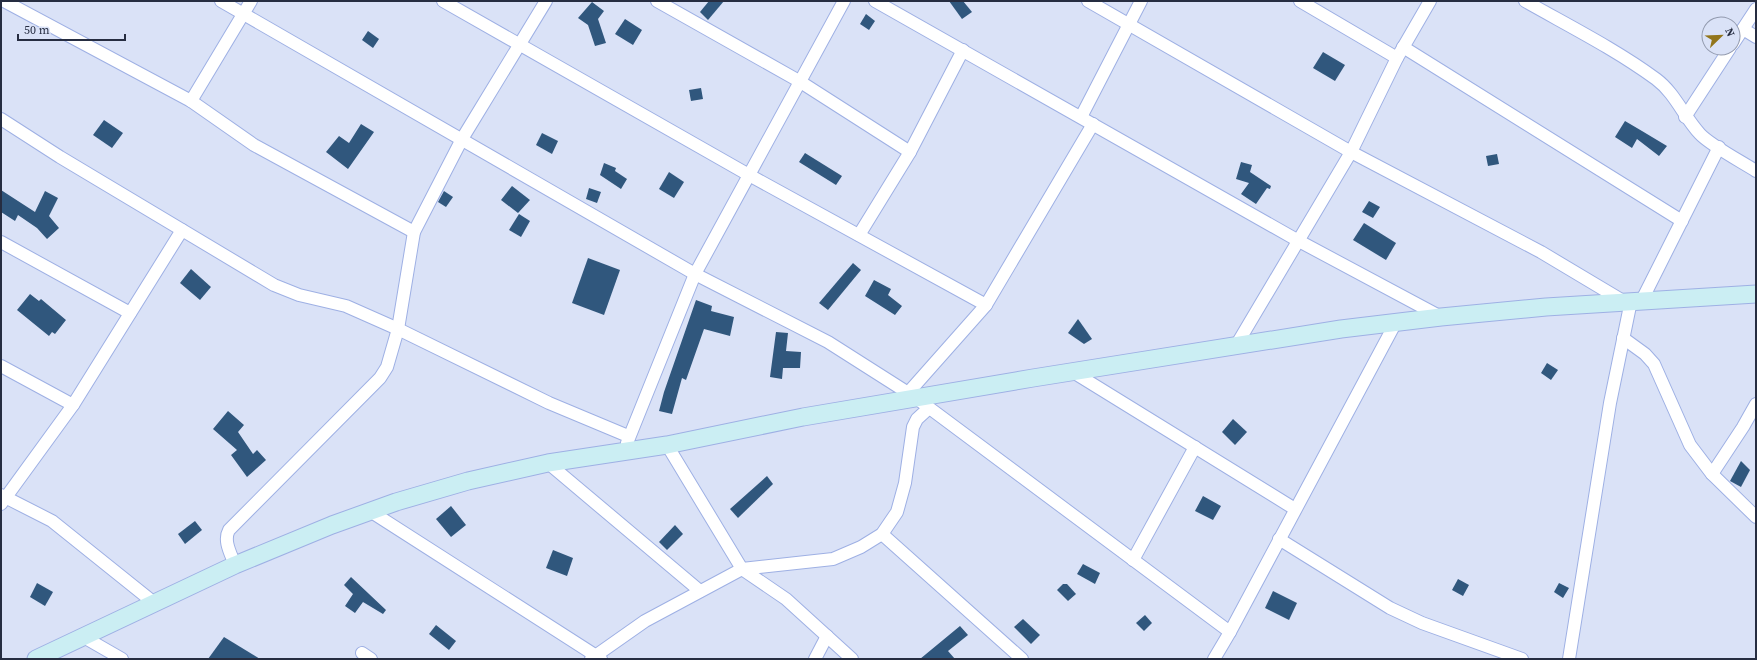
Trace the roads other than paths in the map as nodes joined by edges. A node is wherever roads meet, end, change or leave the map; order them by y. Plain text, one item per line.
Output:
1 (221, 1) edge
2 (251, 1) edge
3 (443, 1) edge
4 (546, 1) edge
5 (657, 1) edge
6 (844, 1) edge
7 (875, 1) edge
8 (1088, 1) edge
9 (1141, 1) edge
10 (1300, 1) edge
11 (1430, 1) edge
12 (1524, 1) edge
13 (5, 4) edge
14 (1756, 9) edge
15 (242, 14) junction
16 (1128, 24) junction
17 (1743, 29) junction
18 (1741, 32) edge
19 (1756, 37) edge
20 (520, 44) junction
21 (964, 50) junction
22 (1400, 53) junction
23 (1725, 56) edge
24 (799, 81) junction
25 (191, 101) junction
26 (1081, 117) junction
27 (1685, 117) junction
28 (1, 119) edge
29 (1093, 124) junction
30 (462, 139) junction
31 (1719, 147) junction
32 (910, 152) junction
33 (1350, 152) junction
34 (1756, 171) edge
35 (748, 175) junction
36 (1682, 221) junction
37 (182, 230) junction
38 (414, 232) junction
39 (859, 235) junction
40 (1297, 240) junction
41 (1, 242) edge
42 (695, 274) junction
43 (1755, 295) edge
44 (1632, 301) junction
45 (986, 305) junction
46 (130, 313) junction
47 (1440, 317) junction
48 (1396, 322) junction
49 (398, 329) junction
50 (1623, 338) junction
51 (1238, 344) junction
52 (1, 366) edge
53 (1073, 372) junction
54 (912, 395) junction
55 (1756, 404) edge
56 (73, 405) junction
57 (929, 408) junction
58 (627, 443) junction
59 (667, 445) junction
60 (1194, 447) junction
61 (548, 463) junction
62 (1712, 474) junction
63 (2, 499) edge
64 (1295, 509) junction
65 (370, 511) junction
66 (1756, 517) edge
67 (882, 534) junction
68 (1279, 539) junction
69 (1133, 560) junction
70 (235, 565) junction
71 (742, 569) junction
72 (700, 591) junction
73 (153, 602) junction
74 (1230, 632) junction
75 (82, 636) junction
76 (827, 636) junction
77 (596, 658) edge
78 (1217, 658) edge
79 (36, 659) edge
80 (122, 659) edge
81 (815, 659) edge
82 (852, 659) edge
83 (1022, 659) edge
84 (1522, 659) edge
85 (1569, 659) edge

1 - 15 street
2 - 15 street
3 - 20 street
4 - 20 street
5 - 24 street
6 - 24 street
7 - 21 street
8 - 16 street
9 - 16 street
10 - 22 street
11 - 22 street
12 - 27 street
13 - 25 street
14 - 17 street
15 - 25 street
15 - 30 street
16 - 26 street
16 - 33 street
17 - 18 street
17 - 19 street
20 - 30 street
20 - 35 street
21 - 26 street
21 - 32 street
22 - 33 street
22 - 36 street
23 - 27 street
24 - 32 street
24 - 35 street
25 - 38 street
26 - 29 street
27 - 31 street
28 - 37 street
29 - 40 street
29 - 45 street
30 - 38 street
30 - 42 street
31 - 34 street
31 - 36 street
32 - 39 street
33 - 40 street
33 - 44 street
35 - 39 street
35 - 42 street
36 - 44 street
37 - 46 street
37 - 49 street
38 - 49 street
39 - 45 street
40 - 47 street
40 - 51 street
41 - 46 street
42 - 54 street
42 - 58 street
43 - 44 main road
44 - 47 main road
44 - 50 street
45 - 54 street
46 - 56 street
47 - 48 main road
48 - 51 main road
48 - 64 street
49 - 58 street
49 - 70 street
50 - 62 street
50 - 85 street
51 - 53 main road
52 - 56 street
53 - 54 main road
53 - 60 street
54 - 57 street
54 - 59 main road
55 - 62 street
56 - 63 street
57 - 67 street
57 - 69 street
58 - 59 main road
58 - 61 main road
59 - 71 street
60 - 64 street
60 - 69 street
61 - 65 main road
61 - 72 street
62 - 66 street
63 - 73 street
64 - 68 street
65 - 70 main road
65 - 77 street
67 - 71 street
67 - 83 street
68 - 74 street
68 - 84 street
69 - 74 street
70 - 73 main road
71 - 72 street
71 - 76 street
72 - 77 street
73 - 75 main road
74 - 78 street
75 - 79 main road
75 - 80 street
76 - 81 street
76 - 82 street

